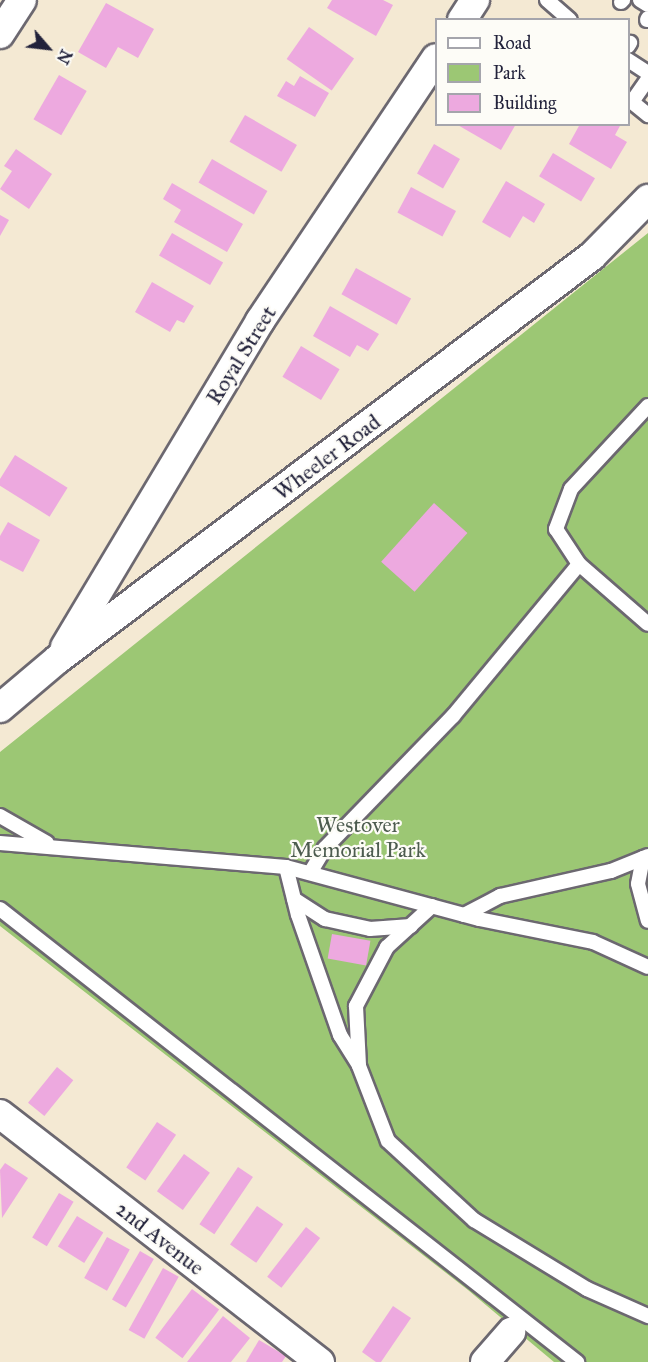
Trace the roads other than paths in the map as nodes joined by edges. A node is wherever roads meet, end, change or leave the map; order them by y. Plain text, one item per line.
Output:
1 (22, 0) edge
2 (476, 0) edge
3 (547, 0) edge
4 (640, 0) edge
5 (648, 5) edge
6 (574, 16) edge
7 (463, 18) edge
8 (0, 34) edge
9 (435, 59) edge
10 (630, 61) edge
11 (648, 73) edge
12 (648, 79) edge
13 (648, 115) edge
14 (648, 199) edge
15 (648, 406) edge
16 (579, 564) junction
17 (648, 624) edge
18 (58, 659) junction
19 (0, 708) edge
20 (0, 816) edge
21 (0, 843) edge
22 (49, 844) junction
23 (646, 857) edge
24 (286, 867) junction
25 (310, 873) junction
26 (294, 899) junction
27 (432, 906) junction
28 (0, 909) edge
29 (464, 915) junction
30 (648, 921) edge
31 (411, 926) junction
32 (648, 967) edge
33 (358, 1066) junction
34 (0, 1114) edge
35 (648, 1316) edge
36 (511, 1332) dead end
37 (321, 1362) edge
38 (485, 1362) edge
39 (577, 1362) edge

1 - 8 street
2 - 7 street
3 - 6 lane
4 - 5 lane
9 - 18 street, Royal Street
10 - 11 lane
12 - 13 lane
14 - 18 street, Wheeler Road
15 - 16 lane
16 - 17 lane
16 - 25 lane
18 - 19 street, Wheeler Road
20 - 22 lane
21 - 22 lane
22 - 24 lane
23 - 29 lane
23 - 30 lane
24 - 25 lane
24 - 26 lane
25 - 27 lane
26 - 31 lane
26 - 33 lane
27 - 29 lane
27 - 31 lane
28 - 39 lane
29 - 32 lane
31 - 33 lane
33 - 35 lane
34 - 37 street, 2nd Avenue
36 - 38 street

